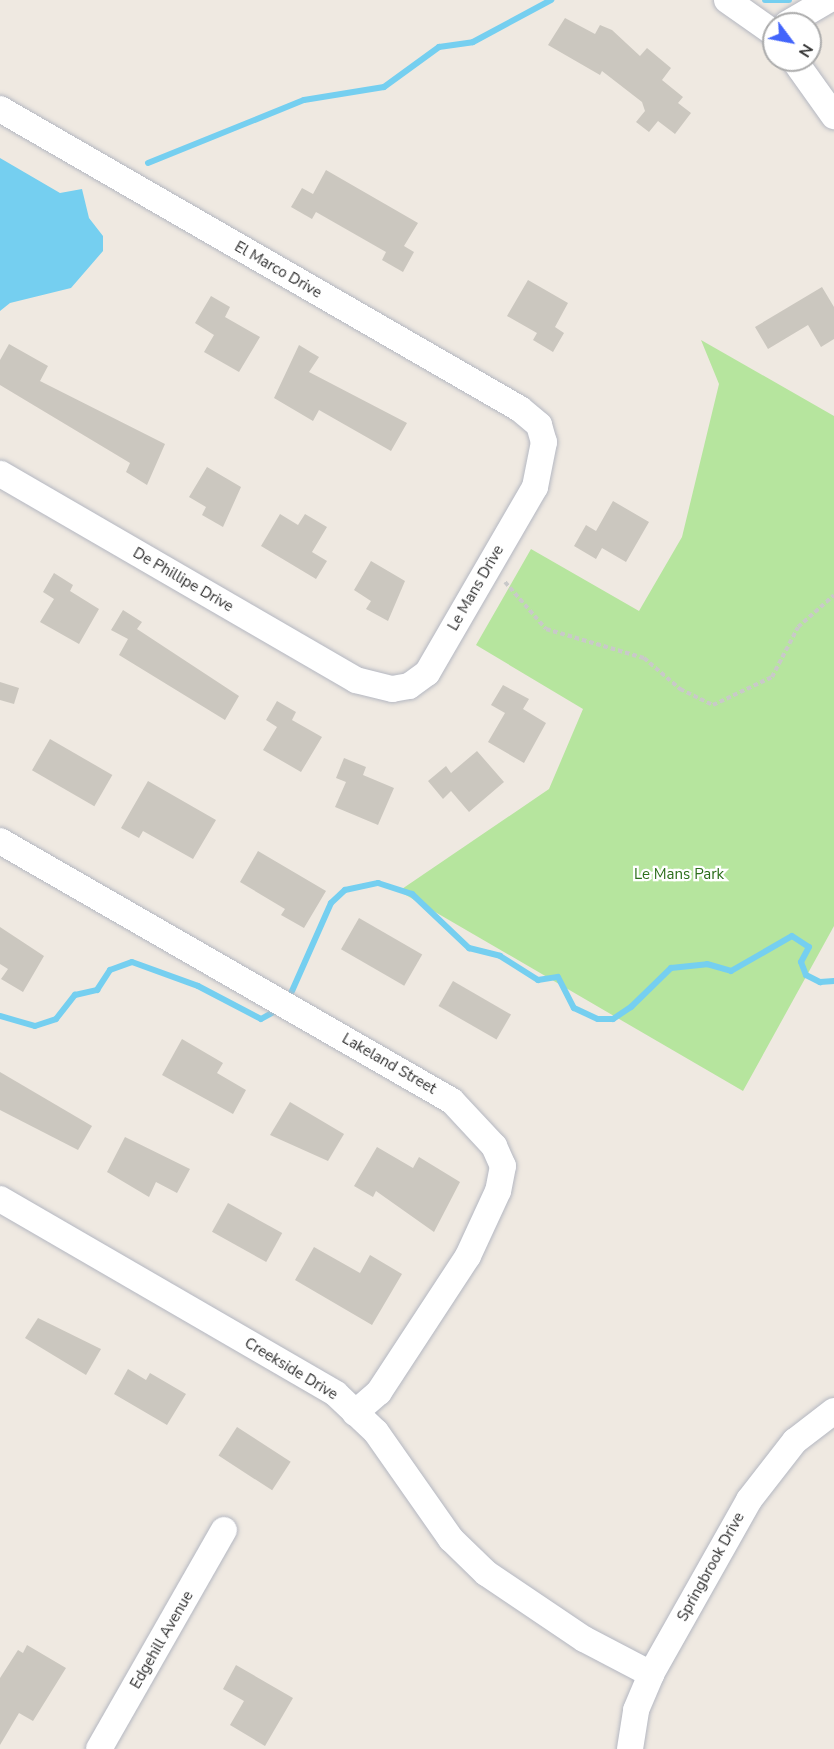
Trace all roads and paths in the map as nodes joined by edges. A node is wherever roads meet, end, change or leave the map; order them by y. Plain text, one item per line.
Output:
1 (727, 0) edge
2 (828, 0) edge
3 (808, 12) edge
4 (762, 24) edge
5 (803, 72) edge
6 (0, 109) edge
7 (834, 116) edge
8 (544, 442) joint
9 (0, 474) edge
10 (488, 568) junction
11 (834, 595) edge
12 (366, 684) joint
13 (0, 841) edge
14 (0, 1199) edge
15 (834, 1411) edge
16 (355, 1413) junction
17 (224, 1530) dead end
18 (651, 1674) junction
19 (99, 1749) edge
20 (630, 1749) edge

1 - 4 street
2 - 3 street
5 - 7 street
6 - 8 street, El Marco Drive
8 - 10 street, Le Mans Drive
9 - 12 street, De Phillipe Drive
10 - 11 path
10 - 12 street, Le Mans Drive
13 - 16 street, Lakeland Street
14 - 16 street, Creekside Drive
15 - 18 street, Springbrook Drive
16 - 18 street, Creekside Drive
17 - 19 street, Edgehill Avenue
18 - 20 street, Springbrook Drive

